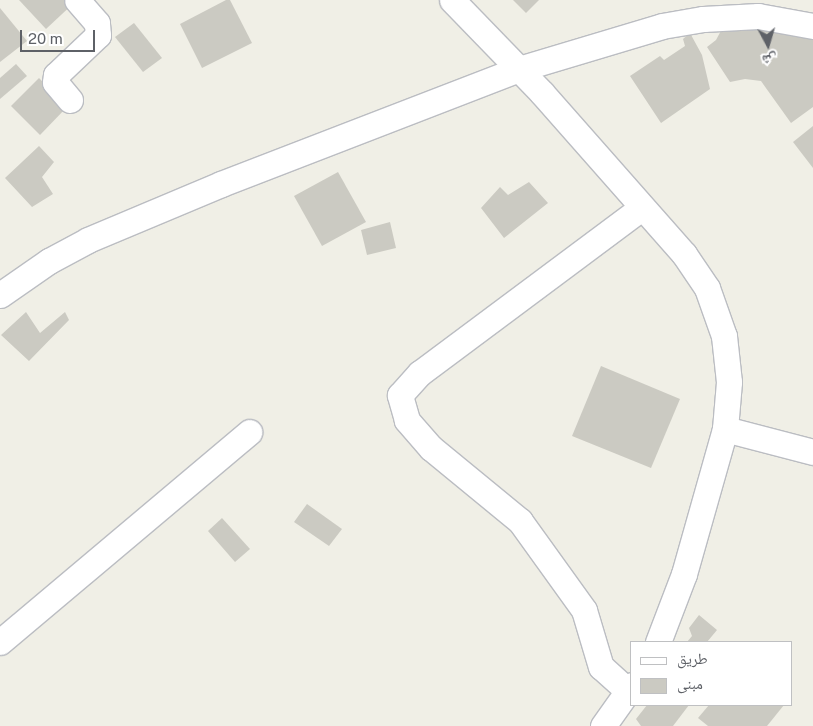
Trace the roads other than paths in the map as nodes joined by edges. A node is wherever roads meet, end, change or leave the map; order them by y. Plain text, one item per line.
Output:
1 (77, 0) edge
2 (452, 0) edge
3 (813, 26) edge
4 (519, 69) junction
5 (70, 100) dead end
6 (641, 208) junction
7 (0, 295) edge
8 (726, 428) junction
9 (249, 432) dead end
10 (813, 452) edge
11 (658, 641) edge
12 (0, 642) edge
13 (630, 688) edge
14 (603, 726) edge

1 - 5 street
2 - 4 street
3 - 4 street
4 - 6 street
4 - 7 street
6 - 8 street
6 - 13 street
8 - 10 street
8 - 11 street
9 - 12 street
13 - 14 street

